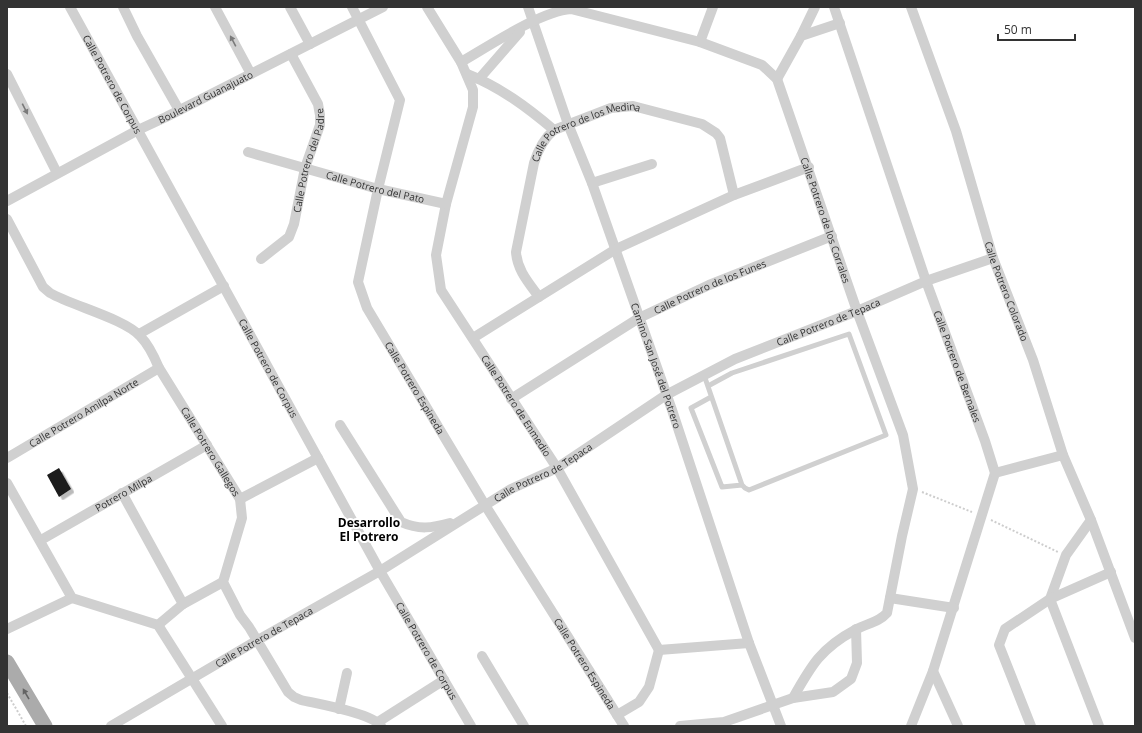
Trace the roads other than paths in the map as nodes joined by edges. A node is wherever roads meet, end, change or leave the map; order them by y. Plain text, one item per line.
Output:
1 (70, 7) edge
2 (123, 7) edge
3 (215, 7) edge
4 (290, 7) edge
5 (352, 7) edge
6 (383, 7) edge
7 (427, 7) edge
8 (528, 7) edge
9 (713, 7) edge
10 (815, 7) edge
11 (911, 7) edge
12 (834, 8) edge
13 (357, 20) junction
14 (840, 23) junction
15 (529, 24) junction
16 (801, 36) junction
17 (700, 42) junction
18 (310, 44) junction
19 (291, 54) junction
20 (461, 62) junction
21 (7, 74) edge
22 (250, 74) junction
23 (467, 74) junction
24 (777, 78) junction
25 (479, 79) junction
26 (179, 110) junction
27 (568, 124) junction
28 (138, 130) junction
29 (554, 130) junction
30 (248, 152) dead end
31 (652, 164) dead end
32 (809, 167) junction
33 (305, 168) junction
34 (57, 173) junction
35 (592, 183) junction
36 (378, 189) junction
37 (734, 195) junction
38 (7, 201) edge
39 (446, 204) junction
40 (7, 219) edge
41 (832, 236) junction
42 (616, 249) junction
43 (993, 258) junction
44 (261, 259) dead end
45 (926, 281) junction
46 (224, 286) junction
47 (539, 297) junction
48 (857, 311) junction
49 (639, 318) junction
50 (139, 334) junction
51 (473, 338) junction
52 (159, 368) junction
53 (704, 375) junction
54 (708, 386) junction
55 (666, 395) junction
56 (712, 397) junction
57 (511, 399) junction
58 (340, 424) dead end
59 (207, 445) junction
60 (1063, 455) junction
61 (7, 458) edge
62 (318, 458) junction
63 (557, 468) junction
64 (995, 473) junction
65 (7, 483) edge
66 (742, 484) junction
67 (122, 493) junction
68 (240, 499) junction
69 (485, 505) junction
70 (1091, 520) junction
71 (458, 521) junction
72 (41, 540) junction
73 (380, 571) junction
74 (1112, 572) junction
75 (223, 582) junction
76 (72, 598) junction
77 (890, 598) junction
78 (1050, 599) junction
79 (183, 604) junction
80 (954, 608) junction
81 (158, 625) junction
82 (7, 629) edge
83 (856, 629) junction
84 (1135, 638) edge
85 (256, 641) junction
86 (749, 644) junction
87 (659, 650) junction
88 (482, 656) dead end
89 (7, 662) edge
90 (933, 671) junction
91 (347, 673) dead end
92 (192, 680) junction
93 (444, 680) junction
94 (793, 698) junction
95 (774, 706) junction
96 (339, 709) junction
97 (617, 715) junction
98 (379, 724) edge
99 (45, 726) edge
100 (111, 726) edge
101 (222, 726) edge
102 (471, 726) edge
103 (524, 726) edge
104 (624, 726) edge
105 (680, 726) edge
106 (781, 726) edge
107 (911, 726) edge
108 (958, 726) edge
109 (1031, 726) edge
110 (1099, 726) edge

1 - 28 street, Calle Potrero de Corpus
2 - 26 street
22 -> 3 street
4 - 18 street
5 - 13 street, Calle Potrero Espineda
6 - 13 street, Boulevard Guanajuato
7 - 20 street, Calle Potrero de Enmedio
8 - 15 street, Camino San José del Potrero
9 - 17 street
10 - 16 street
11 - 43 street, Calle Potrero Colorado
12 - 14 street, Calle Potrero de Bernales
13 - 18 street, Boulevard Guanajuato
13 - 36 street, Calle Potrero Espineda
14 - 16 street
14 - 45 street, Calle Potrero de Bernales
15 - 17 street, Calle Potrero de los Corrales
15 - 20 street
15 - 25 street
15 - 27 street, Camino San José del Potrero
16 - 24 street
17 - 24 street, Calle Potrero de los Corrales
18 - 19 street, Boulevard Guanajuato
19 - 22 street, Boulevard Guanajuato
19 - 33 street, Calle Potrero del Padre
20 - 23 street, Calle Potrero de Enmedio
21 -> 34 street
22 - 26 street, Boulevard Guanajuato
23 - 25 street
23 - 39 street, Calle Potrero de Enmedio
24 - 32 street, Calle Potrero de los Corrales
25 - 29 street
26 - 28 street, Boulevard Guanajuato
27 - 29 street, Calle Potrero de los Medina
27 - 35 street, Camino San José del Potrero
27 - 37 street, Calle Potrero de los Medina
28 - 34 street, Boulevard Guanajuato
28 - 46 street, Calle Potrero de Corpus
29 - 47 street, Calle Potrero de los Medina
30 - 33 street, Calle Potrero del Pato
31 - 35 street
32 - 37 street
32 - 41 street, Calle Potrero de los Corrales
33 - 36 street, Calle Potrero del Pato
33 - 44 street, Calle Potrero del Padre
34 - 38 street, Boulevard Guanajuato
35 - 42 street, Camino San José del Potrero
36 - 39 street, Calle Potrero del Pato
36 - 69 street, Calle Potrero Espineda
37 - 42 street
39 - 51 street, Calle Potrero de Enmedio
40 - 50 street, Calle Potrero Gallegos
41 - 48 street, Calle Potrero de los Corrales
41 - 49 street, Calle Potrero de los Funes
42 - 47 street
42 - 49 street, Camino San José del Potrero
43 - 45 street, Calle Potrero de Tepaca
43 - 60 street, Calle Potrero Colorado
45 - 48 street, Calle Potrero de Tepaca
45 - 64 street, Calle Potrero de Bernales
46 - 50 street
46 - 62 street, Calle Potrero de Corpus
47 - 51 street
48 - 53 street, Calle Potrero de Tepaca
48 - 77 street, Calle Potrero de los Corrales
49 - 55 street, Camino San José del Potrero
49 - 57 street, Calle Potrero de los Funes
50 - 52 street, Calle Potrero Gallegos
51 - 57 street, Calle Potrero de Enmedio
52 - 59 street, Calle Potrero Gallegos
52 - 61 street, Calle Potrero Amilpa Norte
53 - 54 lane
53 - 55 street, Calle Potrero de Tepaca
54 - 56 lane
54 - 66 lane
55 - 63 street, Calle Potrero de Tepaca
55 - 86 street, Camino San José del Potrero
56 - 66 lane
56 - 66 lane
57 - 63 street, Calle Potrero de Enmedio
58 - 71 street
59 - 67 street, Potrero Milpa
59 - 68 street, Calle Potrero Gallegos
60 - 64 street
60 - 70 street, Calle Potrero Colorado
62 - 68 street
62 - 73 street, Calle Potrero de Corpus
63 - 69 street, Calle Potrero de Tepaca
63 - 87 street, Calle Potrero de Enmedio
64 - 80 street
65 - 72 street
67 - 72 street, Potrero Milpa
67 - 79 street
68 - 75 street, Calle Potrero Gallegos
69 - 71 street, Calle Potrero de Tepaca
69 - 97 street, Calle Potrero Espineda
70 - 74 street, Calle Potrero Colorado
70 - 78 street
71 - 73 street, Calle Potrero de Tepaca
72 - 76 street
73 - 85 street, Calle Potrero de Tepaca
73 - 93 street, Calle Potrero de Corpus
74 - 78 street
74 - 84 street, Calle Potrero Colorado
75 - 79 street
75 - 85 street
76 - 81 street
76 - 82 street
77 - 80 street
77 - 83 street, Calle Potrero de los Corrales
78 - 109 street
78 - 110 street
79 - 81 street
80 - 90 street
81 - 92 street
83 - 94 street
83 - 94 street
85 - 92 street, Calle Potrero de Tepaca
85 - 96 street
86 - 87 street
86 - 95 street, Camino San José del Potrero
87 - 97 street
88 - 103 street
99 -> 89 main road
90 - 107 street
90 - 108 street
91 - 96 street
92 - 100 street, Calle Potrero de Tepaca
92 - 101 street
93 - 98 street
93 - 102 street, Calle Potrero de Corpus
94 - 95 street
95 - 105 street
95 - 106 street, Camino San José del Potrero
96 - 98 street
97 - 104 street, Calle Potrero Espineda

